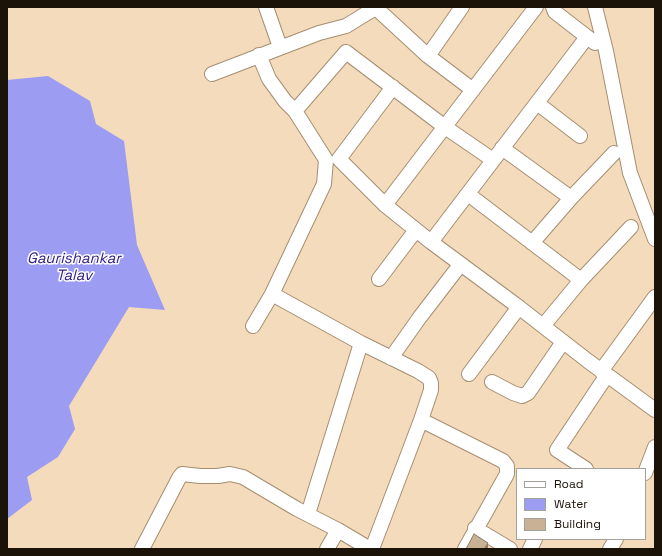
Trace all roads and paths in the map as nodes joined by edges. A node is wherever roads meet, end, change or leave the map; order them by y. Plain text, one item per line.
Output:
1 (266, 7) edge
2 (377, 7) edge
3 (462, 7) edge
4 (536, 7) edge
5 (594, 7) edge
6 (551, 9) edge
7 (587, 37) junction
8 (280, 47) junction
9 (606, 51) junction
10 (259, 55) junction
11 (428, 56) junction
12 (212, 74) dead end
13 (393, 87) junction
14 (473, 90) junction
15 (537, 102) junction
16 (295, 111) junction
17 (445, 127) junction
18 (580, 136) dead end
19 (502, 148) junction
20 (614, 153) dead end
21 (493, 160) junction
22 (468, 194) junction
23 (571, 198) junction
24 (385, 205) junction
25 (652, 221) edge
26 (630, 227) dead end
27 (416, 230) junction
28 (655, 239) edge
29 (431, 242) junction
30 (532, 243) junction
31 (460, 265) junction
32 (379, 279) dead end
33 (581, 280) junction
34 (272, 294) junction
35 (655, 296) edge
36 (519, 307) junction
37 (253, 326) dead end
38 (543, 326) junction
39 (563, 342) junction
40 (361, 343) junction
41 (392, 358) junction
42 (604, 373) junction
43 (469, 374) dead end
44 (492, 382) dead end
45 (653, 405) edge
46 (421, 420) junction
47 (655, 447) edge
48 (584, 468) edge
49 (650, 468) edge
50 (308, 514) junction
51 (475, 528) junction
52 (338, 530) junction
53 (535, 540) edge
54 (615, 540) edge
55 (142, 549) edge
56 (327, 549) edge
57 (371, 549) edge
58 (464, 549) edge
59 (510, 549) edge
60 (530, 549) edge
61 (610, 549) edge

1 - 8 street
2 - 8 street
2 - 11 street
3 - 11 street
4 - 14 street
5 - 9 street
6 - 7 street
7 - 9 street
7 - 15 street
8 - 10 street
9 - 25 street
10 - 12 street
10 - 16 street
11 - 14 street
13 - 16 street
13 - 17 street
13 - 24 street
14 - 17 street
15 - 18 street
15 - 19 street
16 - 34 street
17 - 21 street
17 - 24 street
19 - 21 street
19 - 23 street
20 - 23 street
21 - 22 street
22 - 29 street
22 - 30 street
23 - 30 street
24 - 27 street
25 - 28 street
26 - 33 street
27 - 29 street
27 - 32 street
29 - 31 street
30 - 33 street
31 - 36 street
31 - 41 street
33 - 38 street
34 - 37 street
34 - 40 street
35 - 42 street
36 - 38 street
36 - 43 street
38 - 39 street
39 - 42 street
39 - 44 street
40 - 41 street
40 - 50 street
41 - 46 street
42 - 45 street
42 - 48 street
46 - 51 street
46 - 57 street
47 - 49 street
50 - 52 street
50 - 55 street
51 - 58 street
51 - 59 street
52 - 56 street
52 - 57 street
53 - 60 street
54 - 61 street

